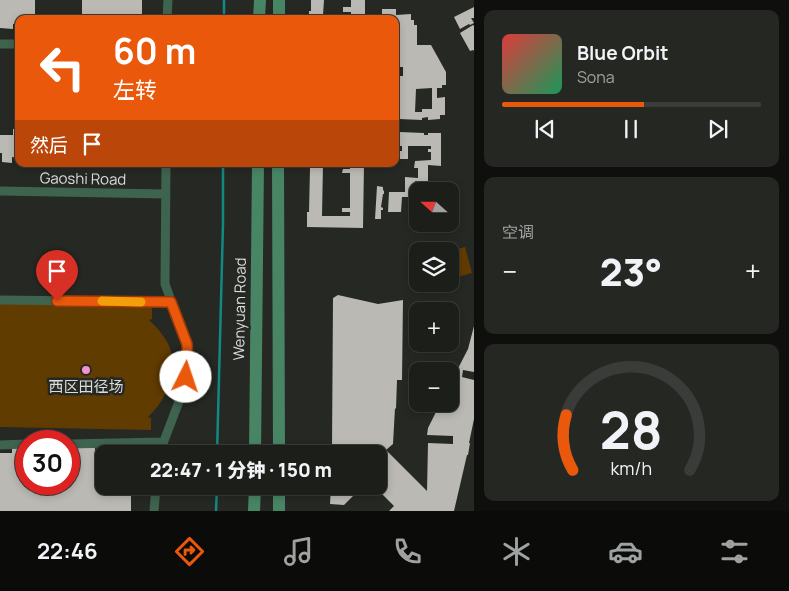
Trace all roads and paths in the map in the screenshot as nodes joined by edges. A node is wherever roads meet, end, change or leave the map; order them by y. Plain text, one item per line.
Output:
1 (168, 0) edge
2 (260, 0) edge
3 (279, 0) edge
4 (168, 15) edge
5 (260, 15) edge
6 (279, 15) edge
7 (0, 44) edge
8 (15, 44) edge
9 (166, 167) edge
10 (258, 167) edge
11 (278, 167) edge
12 (0, 191) edge
13 (166, 194) junction
14 (0, 300) edge
15 (171, 302) junction
16 (163, 442) junction
17 (15, 444) edge
18 (80, 444) edge
19 (0, 445) edge
20 (162, 445) edge
21 (255, 445) edge
22 (279, 445) edge
23 (155, 495) edge
24 (255, 495) edge
25 (279, 495) edge
26 (154, 511) edge
27 (254, 511) edge
28 (279, 511) edge

1 - 4 street
2 - 5 main road
3 - 6 main road
7 - 8 street
9 - 13 street
10 - 21 main road, Wenyuan Road
11 - 22 main road
12 - 13 street, Gaoshi Road
13 - 15 street
14 - 15 street
15 - 16 street
16 - 18 street
16 - 20 street
17 - 19 street
23 - 26 street
24 - 27 main road
25 - 28 main road

